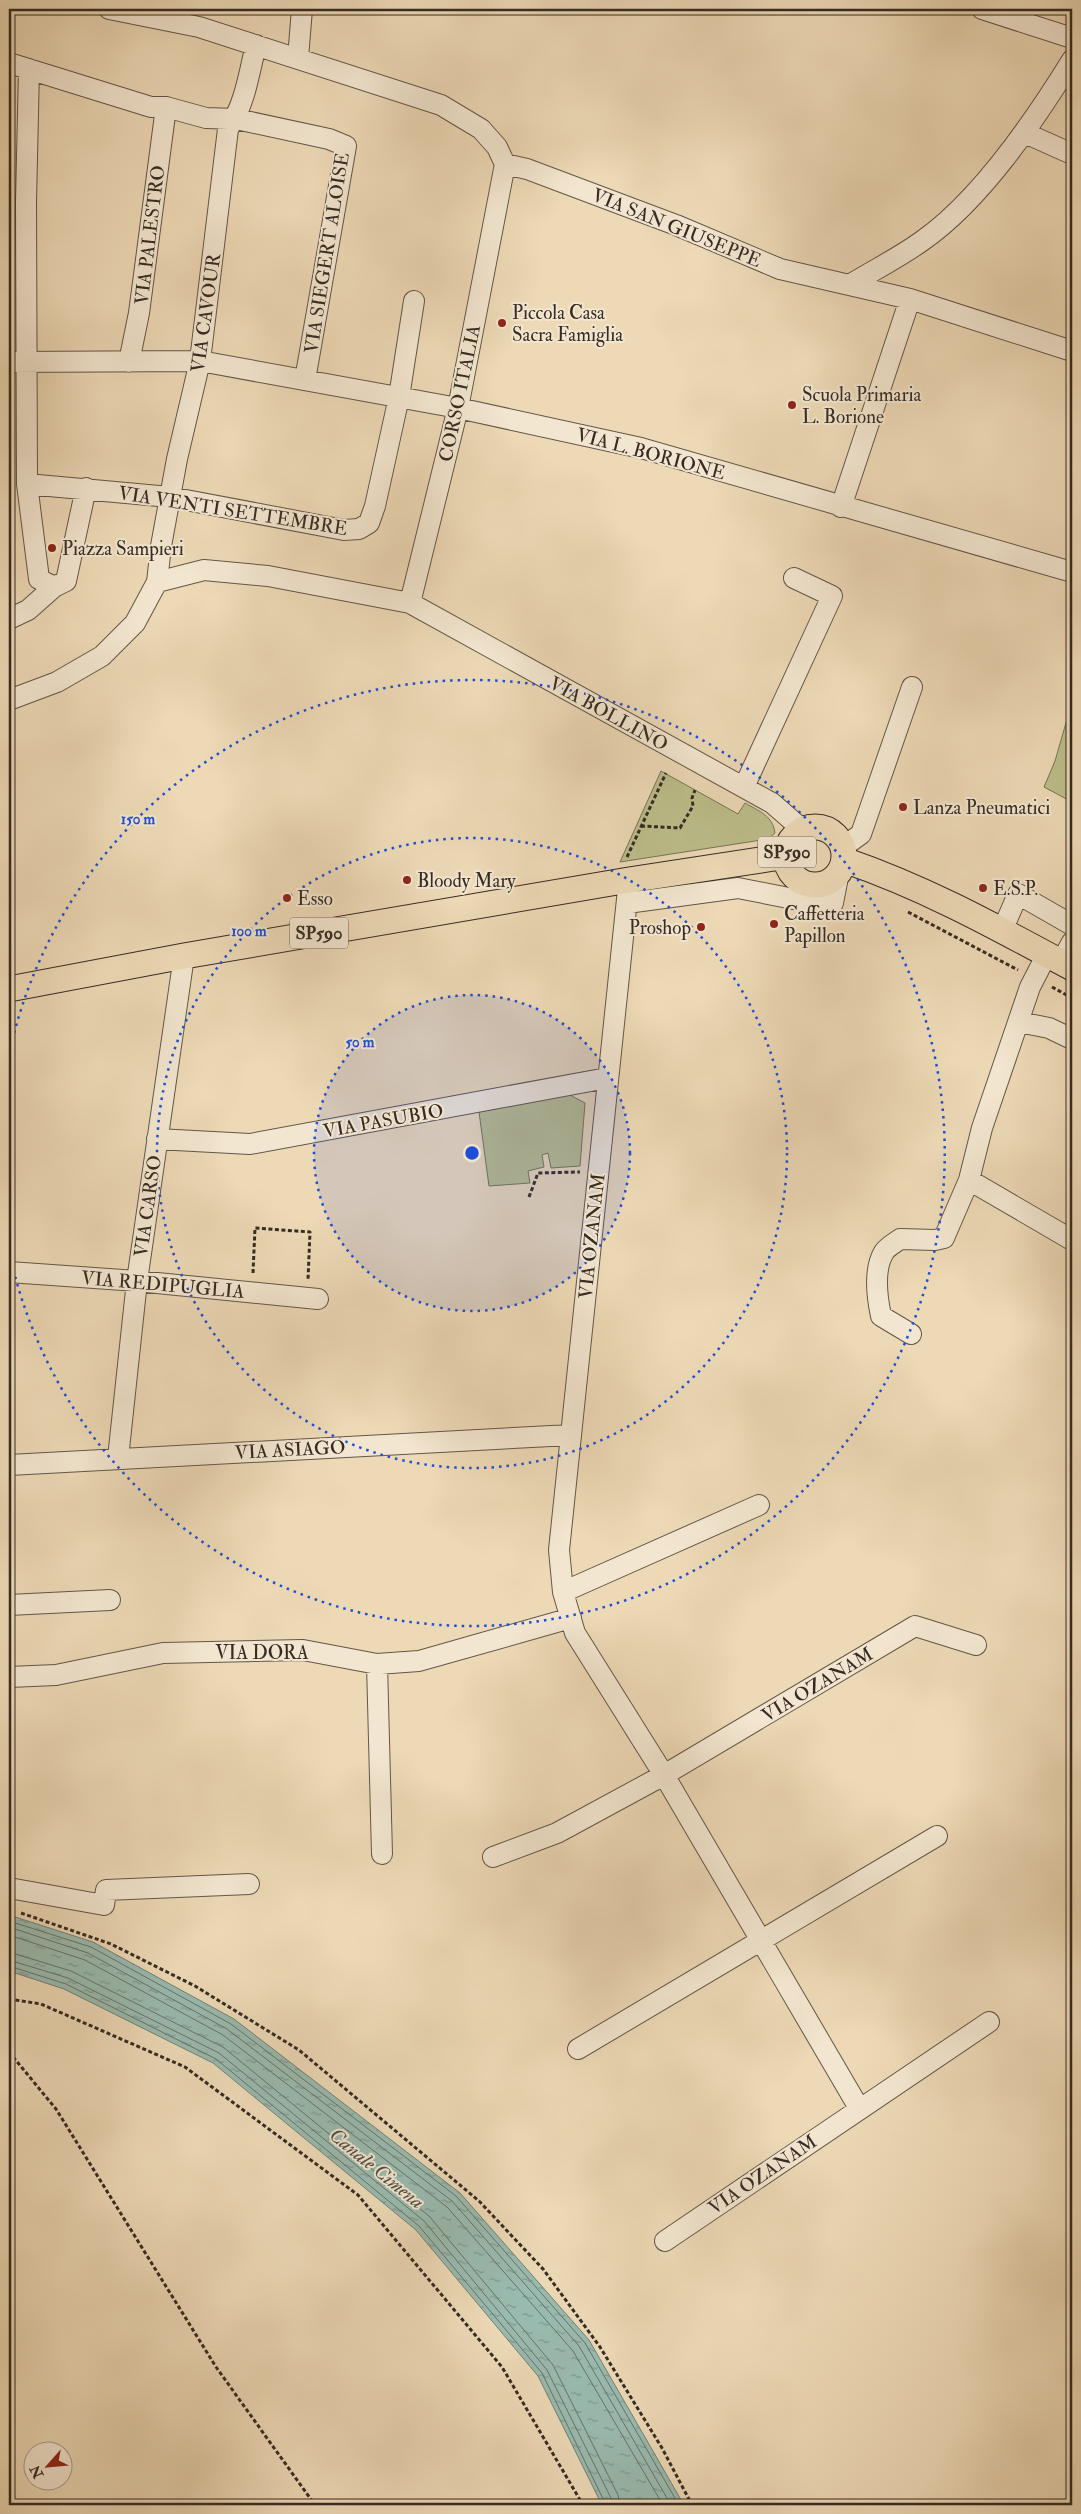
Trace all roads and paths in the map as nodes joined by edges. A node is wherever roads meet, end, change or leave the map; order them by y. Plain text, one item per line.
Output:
1 (109, 9) edge
2 (302, 9) edge
3 (982, 9) edge
4 (1072, 38) edge
5 (256, 45) junction
6 (298, 58) junction
7 (1072, 60) edge
8 (9, 63) edge
9 (29, 69) junction
10 (166, 107) junction
11 (236, 119) junction
12 (1025, 133) junction
13 (1072, 154) edge
14 (504, 164) junction
15 (851, 284) junction
16 (910, 299) junction
17 (414, 301) dead end
18 (1072, 351) edge
19 (200, 361) junction
20 (18, 362) edge
21 (129, 362) junction
22 (305, 380) junction
23 (399, 397) junction
24 (458, 408) junction
25 (27, 484) junction
26 (86, 488) junction
27 (170, 497) junction
28 (841, 507) junction
29 (1072, 572) edge
30 (794, 578) dead end
31 (157, 582) junction
32 (54, 587) junction
33 (410, 603) junction
34 (9, 619) edge
35 (912, 687) dead end
36 (9, 700) edge
37 (666, 773) dead end
38 (744, 787) junction
39 (695, 790) dead end
40 (641, 826) junction
41 (803, 830) junction
42 (787, 856) junction
43 (842, 860) junction
44 (626, 883) junction
45 (900, 909) dead end
46 (1072, 925) edge
47 (1002, 931) junction
48 (184, 956) junction
49 (1063, 957) edge
50 (1034, 978) junction
51 (9, 989) edge
52 (1072, 998) edge
53 (1019, 1022) junction
54 (1072, 1039) edge
55 (607, 1078) junction
56 (157, 1139) junction
57 (597, 1171) junction
58 (969, 1180) junction
59 (529, 1196) dead end
60 (1072, 1240) edge
61 (9, 1272) edge
62 (137, 1281) junction
63 (253, 1292) junction
64 (312, 1298) joint
65 (911, 1334) dead end
66 (570, 1435) junction
67 (118, 1458) junction
68 (9, 1465) edge
69 (759, 1505) dead end
70 (563, 1592) junction
71 (110, 1600) dead end
72 (9, 1605) edge
73 (571, 1618) junction
74 (976, 1645) dead end
75 (377, 1664) junction
76 (9, 1677) edge
77 (664, 1775) junction
78 (937, 1836) dead end
79 (382, 1854) dead end
80 (494, 1857) dead end
81 (249, 1884) dead end
82 (9, 1888) edge
83 (15, 1910) dead end
84 (761, 1939) junction
85 (9, 1999) edge
86 (989, 2022) dead end
87 (578, 2049) dead end
88 (9, 2052) edge
89 (859, 2108) junction
90 (665, 2241) dead end
91 (315, 2505) edge
92 (583, 2505) edge
93 (692, 2505) edge

1 - 5 street
2 - 6 street
3 - 4 street
5 - 6 street
5 - 11 street, VIA CAVOUR
6 - 14 street
7 - 12 street
8 - 9 street
9 - 10 street
9 - 20 street
10 - 11 street
10 - 21 street, VIA PALESTRO
11 - 19 street, VIA CAVOUR
11 - 22 street, VIA SIEGERT ALOISE
12 - 13 street
12 - 15 street
14 - 15 street, VIA SAN GIUSEPPE
14 - 24 street, CORSO ITALIA
15 - 16 street, VIA SAN GIUSEPPE
16 - 18 street, VIA SAN GIUSEPPE
16 - 28 street
17 - 23 street, VIA VENTI SETTEMBRE
19 - 21 street, VIA L. BORIONE
19 - 22 street, VIA L. BORIONE
19 - 27 street, VIA CAVOUR
20 - 21 street, VIA L. BORIONE
20 - 25 street
22 - 23 street, VIA L. BORIONE
23 - 24 street, VIA L. BORIONE
23 - 27 street, VIA VENTI SETTEMBRE
24 - 28 street, VIA L. BORIONE
24 - 33 street, CORSO ITALIA
25 - 26 street
25 - 32 street
26 - 27 street, VIA VENTI SETTEMBRE
26 - 32 street
27 - 31 street, VIA CAVOUR
28 - 29 street, VIA L. BORIONE
30 - 38 street
31 - 33 street
31 - 36 street
32 - 34 street
33 - 38 street, VIA BOLLINO
35 - 43 street
37 - 40 path
38 - 41 street, VIA BOLLINO
39 - 40 path
40 - 44 path
41 - 42 main road, SP590
41 - 43 main road, SP590
42 - 43 main road, SP590
42 - 44 main road, SP590
43 - 44 street
43 - 47 main road, SP590
44 - 48 main road, SP590
44 - 55 street, VIA OZANAM
45 - 50 path
46 - 47 street
47 - 49 main road, SP590
48 - 51 main road, SP590
48 - 56 street, VIA CARSO
49 - 50 street
50 - 52 path
50 - 53 street
53 - 54 street
53 - 58 street
55 - 56 street, VIA PASUBIO
55 - 57 street, VIA OZANAM
56 - 62 street, VIA CARSO
57 - 59 path
57 - 66 street, VIA OZANAM
58 - 60 street
58 - 65 street
61 - 62 street, VIA REDIPUGLIA
62 - 63 street, VIA REDIPUGLIA
62 - 67 street, VIA CARSO
63 - 64 street, VIA REDIPUGLIA
63 - 64 path
66 - 67 street, VIA ASIAGO
66 - 70 street, VIA OZANAM
67 - 68 street, VIA ASIAGO
69 - 70 street
70 - 73 street, VIA OZANAM
71 - 72 street
73 - 75 street, VIA DORA
73 - 77 street, VIA OZANAM
74 - 77 street, VIA OZANAM
75 - 76 street, VIA DORA
75 - 79 street
77 - 80 street, VIA OZANAM
77 - 84 street, VIA OZANAM
78 - 84 street
81 - 82 street
83 - 93 path
84 - 87 street
84 - 89 street, VIA OZANAM
85 - 92 path
86 - 89 street, VIA OZANAM
88 - 91 path
89 - 90 street, VIA OZANAM

